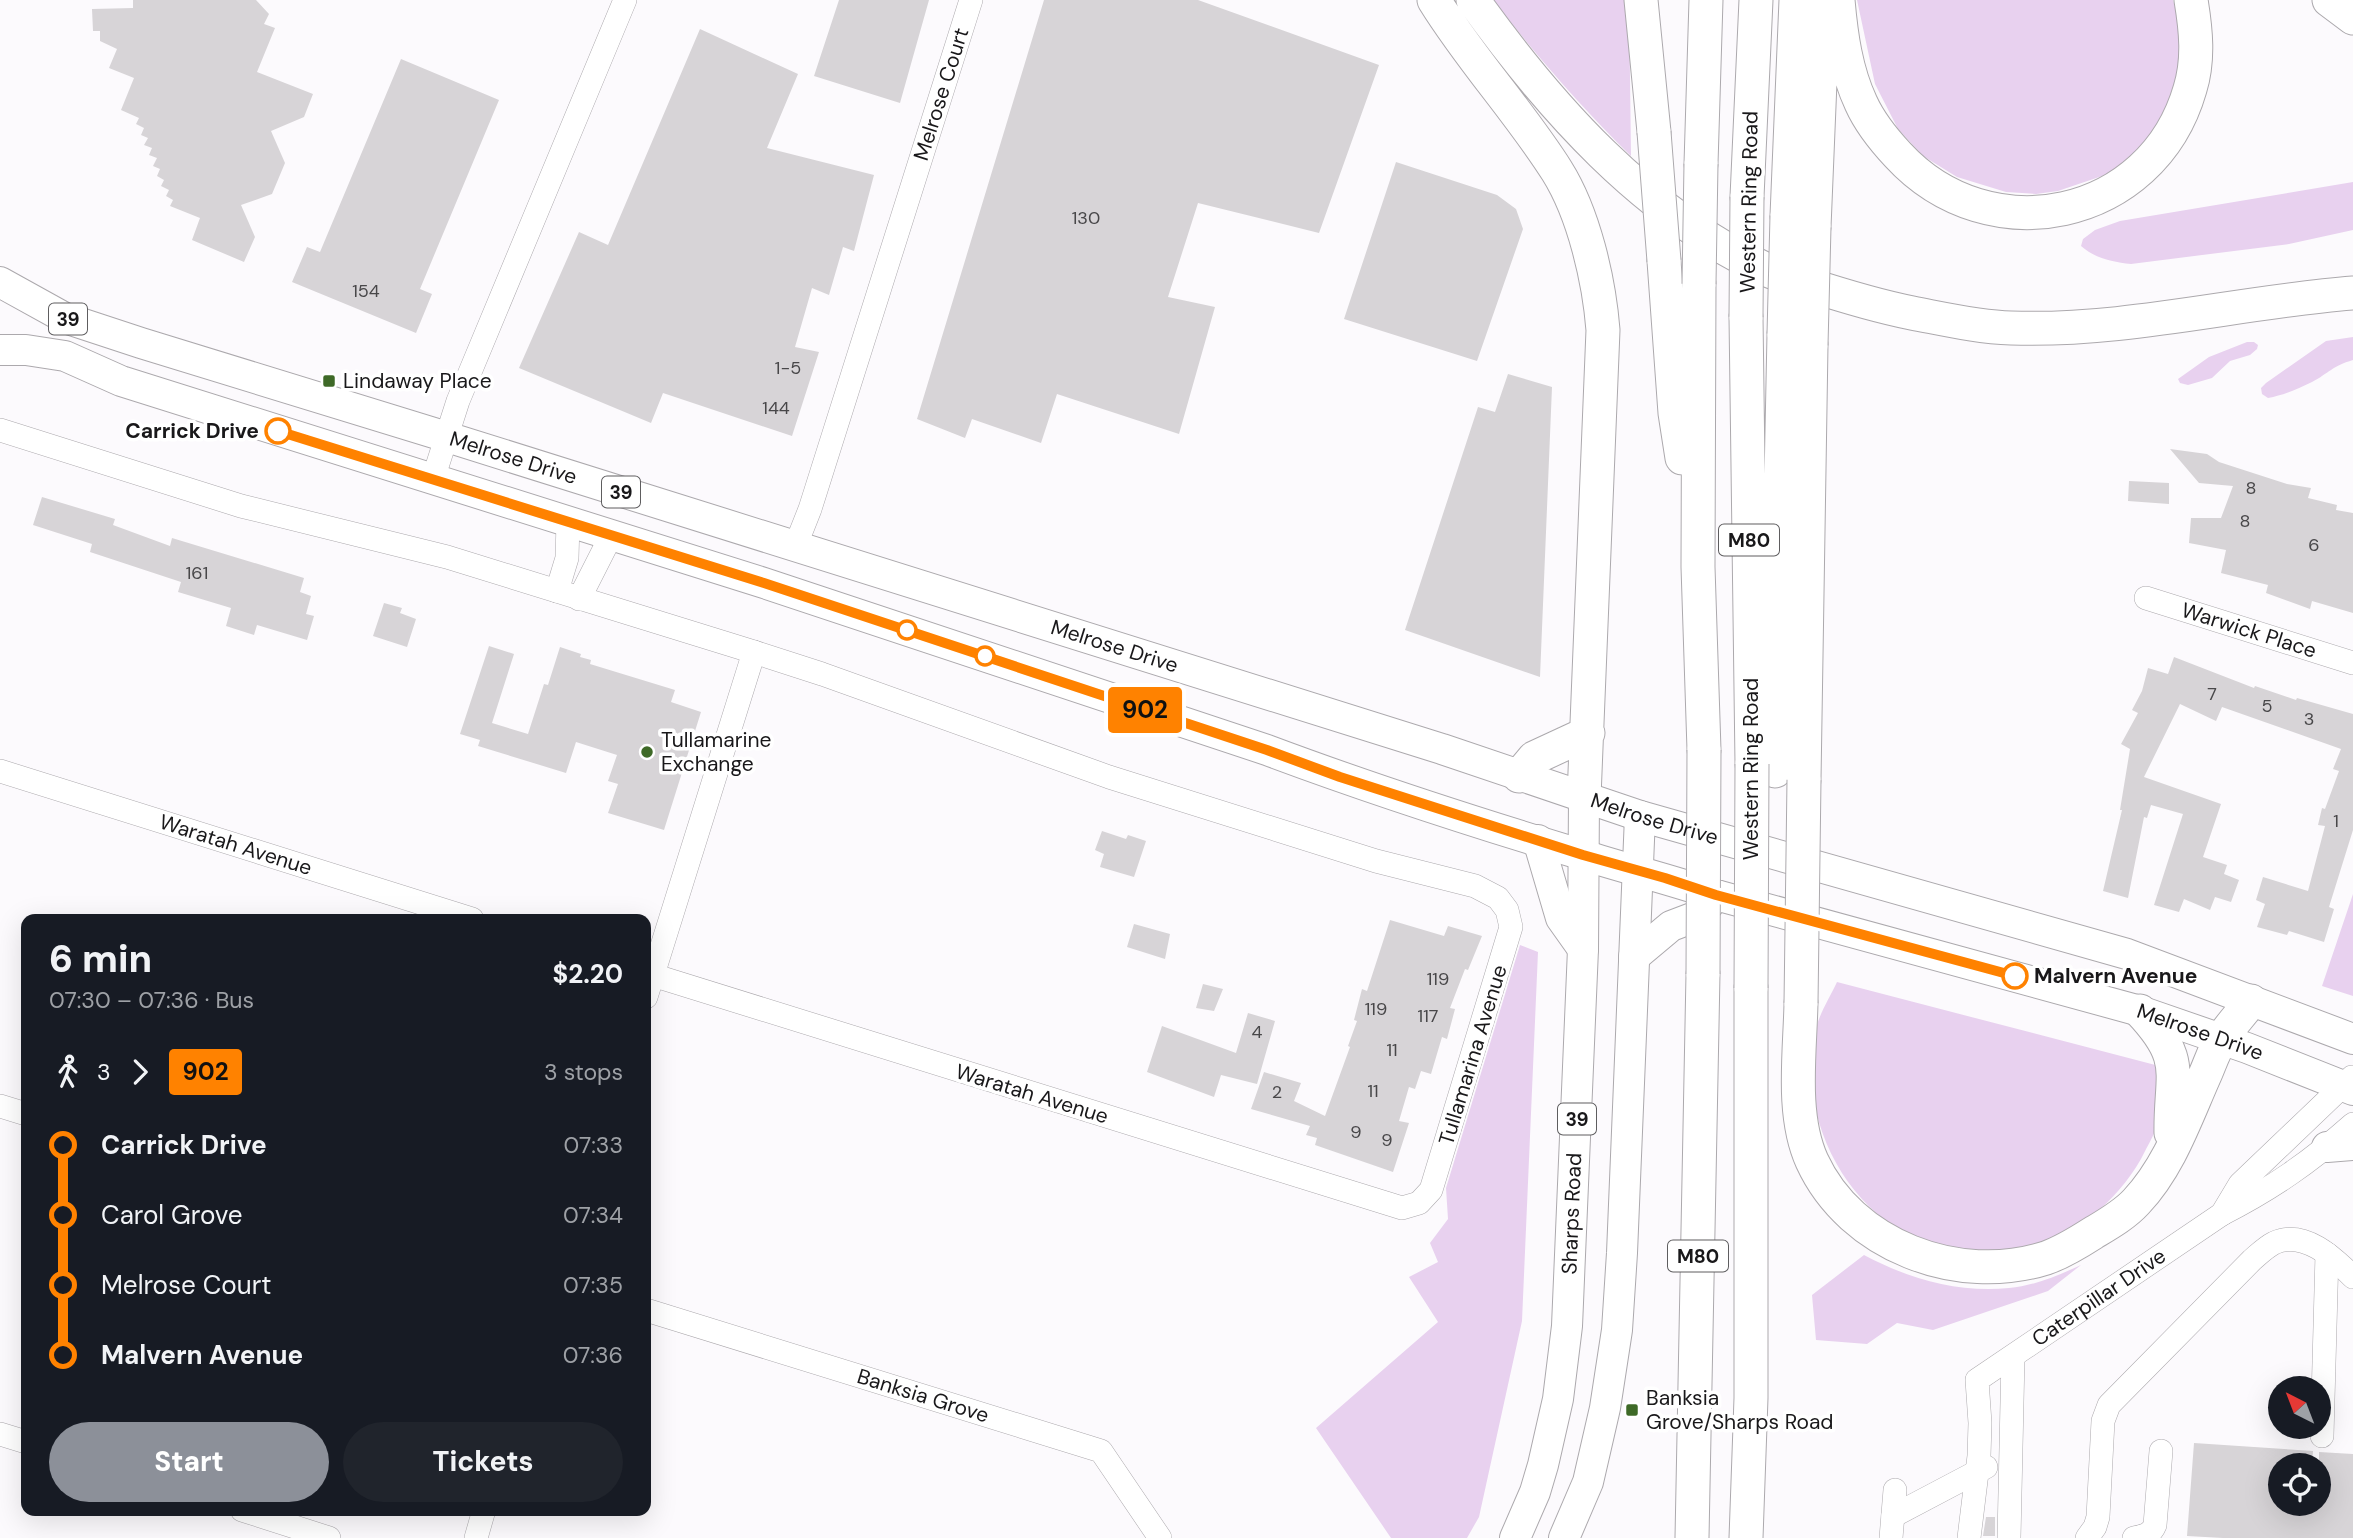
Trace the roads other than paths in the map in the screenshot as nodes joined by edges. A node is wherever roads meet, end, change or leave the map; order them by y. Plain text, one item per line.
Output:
1 (625, 0) edge
2 (971, 0) edge
3 (1434, 0) edge
4 (1473, 0) edge
5 (1641, 0) edge
6 (1706, 0) edge
7 (1756, 0) edge
8 (1796, 0) edge
9 (1824, 0) edge
10 (1838, 0) edge
11 (2191, 0) edge
12 (2329, 0) edge
13 (2353, 18) edge
14 (1800, 221) junction
15 (0, 282) edge
16 (2353, 293) edge
17 (0, 350) edge
18 (0, 430) edge
19 (447, 437) junction
20 (433, 479) junction
21 (568, 522) junction
22 (612, 534) junction
23 (795, 547) junction
24 (1698, 568) junction
25 (557, 591) junction
26 (2146, 598) dead end
27 (579, 599) junction
28 (986, 607) junction
29 (754, 652) junction
30 (972, 652) junction
31 (2353, 663) edge
32 (1588, 733) junction
33 (0, 771) edge
34 (1777, 771) junction
35 (1519, 776) junction
36 (1584, 797) junction
37 (1640, 816) junction
38 (1538, 840) junction
39 (1583, 855) junction
40 (1637, 870) junction
41 (1716, 895) junction
42 (456, 914) edge
43 (1583, 949) junction
44 (1634, 957) junction
45 (651, 973) edge
46 (651, 983) edge
47 (1775, 995) junction
48 (2251, 1000) junction
49 (2140, 1011) junction
50 (2221, 1039) junction
51 (2353, 1039) edge
52 (2350, 1084) edge
53 (0, 1105) edge
54 (21, 1112) edge
55 (2353, 1124) edge
56 (2340, 1146) edge
57 (2172, 1150) junction
58 (1419, 1203) joint
59 (2222, 1214) junction
60 (2328, 1254) junction
61 (2353, 1277) edge
62 (651, 1312) edge
63 (2013, 1357) junction
64 (2324, 1376) edge
65 (0, 1434) edge
66 (2011, 1435) junction
67 (21, 1440) edge
68 (2161, 1451) dead end
69 (1978, 1464) junction
70 (1535, 1492) junction
71 (1576, 1511) junction
72 (1893, 1512) edge
73 (261, 1516) edge
74 (482, 1516) edge
75 (2010, 1529) edge
76 (329, 1538) edge
77 (476, 1538) edge
78 (1160, 1538) edge
79 (1515, 1538) edge
80 (1564, 1538) edge
81 (1692, 1538) edge
82 (1746, 1538) edge
83 (1969, 1538) edge
84 (2087, 1538) edge
85 (2134, 1538) edge

1 - 19 street
2 - 23 street, Melrose Court
3 - 32 highway
4 - 16 highway
5 - 24 highway, bridge
6 - 24 highway, M80, bridge
7 - 34 highway, Western Ring Road / M80, bridge
8 - 14 highway
9 - 14 highway
10 - 11 highway
12 - 13 highway
14 - 34 highway, bridge
15 - 19 main road, Melrose Drive / 39
17 - 20 main road, Melrose Drive / 39
18 - 25 street
19 - 20 street
19 - 23 main road, Melrose Drive / 39
20 - 21 main road, Melrose Drive / 39
21 - 22 main road, Melrose Drive / 39
21 - 25 street
22 - 27 street
22 - 30 main road, Melrose Drive / 39
23 - 28 main road, Melrose Drive / 39
24 - 81 highway, M80, bridge
25 - 27 street
26 - 31 street, Warwick Place
27 - 29 street
28 - 30 main road
28 - 35 main road, Melrose Drive / 39
29 - 45 street
29 - 58 street, Tullamarina Avenue
30 - 38 main road, Melrose Drive / 39
32 - 35 highway
32 - 36 highway
33 - 42 street, Waratah Avenue
34 - 47 highway, Western Ring Road / M80, bridge
34 - 47 highway, bridge
35 - 36 main road, Melrose Drive / 39
36 - 37 main road, Melrose Drive / 39
36 - 39 main road, Sharps Road
37 - 40 main road, 39
37 - 48 main road, Melrose Drive
38 - 39 main road, Melrose Drive
38 - 43 main road
39 - 40 main road, Melrose Drive
39 - 43 main road, Sharps Road
40 - 41 main road, Melrose Drive
40 - 44 main road, 39
41 - 44 main road
41 - 49 main road, Melrose Drive
43 - 70 main road, Sharps Road / 39
44 - 71 main road, 39
46 - 58 street, Waratah Avenue
47 - 57 highway
47 - 82 highway, Western Ring Road / M80
48 - 50 highway
48 - 51 main road, Melrose Drive
49 - 50 main road, Melrose Drive
49 - 57 highway
50 - 52 main road, Melrose Drive
50 - 57 highway
52 - 59 street, Caterpillar Drive
53 - 54 street
55 - 56 street, Caterpillar Drive
56 - 59 street, Caterpillar Drive
59 - 63 street, Caterpillar Drive
60 - 61 street
60 - 64 street
60 - 84 street
62 - 78 street, Banksia Grove
63 - 66 street
63 - 69 street, Caterpillar Drive
65 - 67 street
66 - 69 street
66 - 75 street
68 - 85 street
69 - 72 street
69 - 83 street
70 - 71 main road
70 - 79 main road, Sharps Road / 39
71 - 80 main road, 39
73 - 76 street
74 - 77 street

